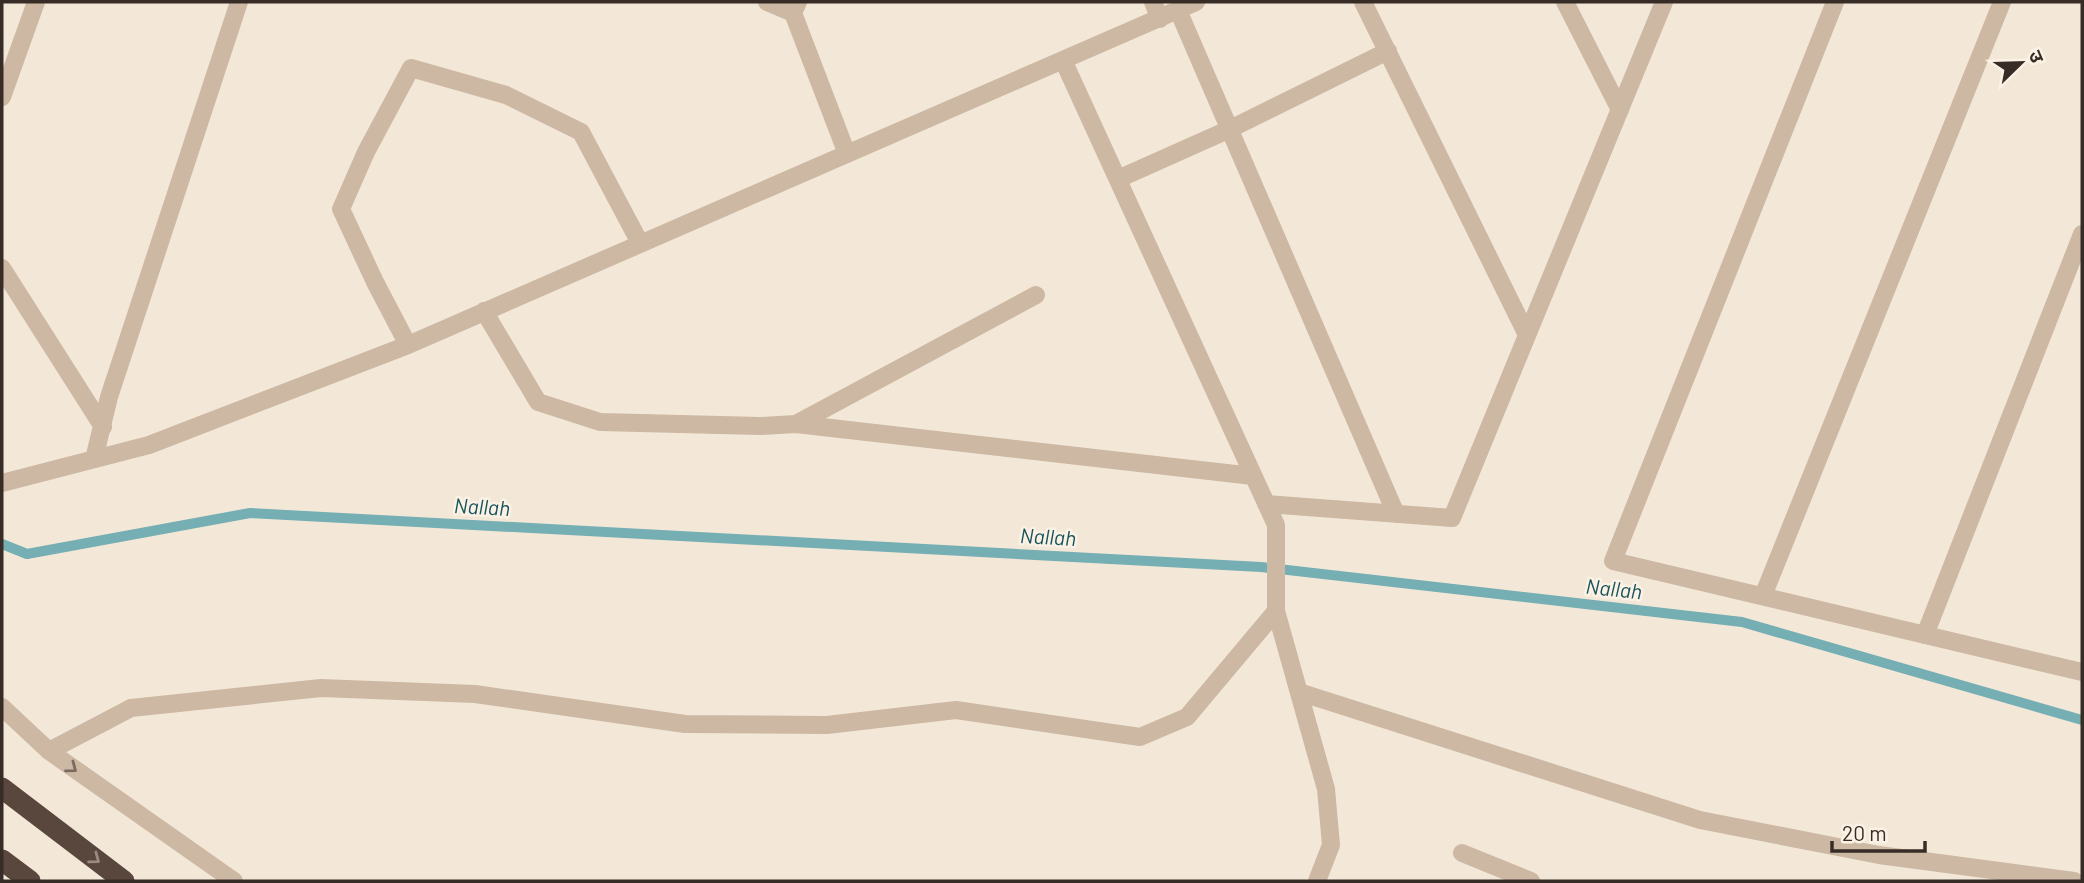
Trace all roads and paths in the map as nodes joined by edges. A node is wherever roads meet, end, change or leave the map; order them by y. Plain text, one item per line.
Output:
1 (36, 2) edge
2 (239, 2) edge
3 (767, 2) edge
4 (1196, 2) edge
5 (1363, 2) edge
6 (1565, 2) edge
7 (1664, 2) edge
8 (1835, 2) edge
9 (2002, 2) edge
10 (796, 7) edge
11 (1157, 10) edge
12 (1178, 10) junction
13 (1388, 51) junction
14 (1063, 60) junction
15 (2, 97) edge
16 (1620, 110) junction
17 (1230, 129) junction
18 (847, 154) junction
19 (1118, 179) junction
20 (2082, 234) edge
21 (640, 243) junction
22 (2, 268) edge
23 (1036, 295) dead end
24 (484, 312) junction
25 (1527, 335) junction
26 (408, 345) junction
27 (796, 424) junction
28 (103, 427) junction
29 (94, 459) junction
30 (1253, 476) junction
31 (2, 483) edge
32 (1266, 504) junction
33 (1396, 514) junction
34 (1763, 596) junction
35 (1276, 611) junction
36 (1925, 635) junction
37 (2082, 672) edge
38 (1299, 692) junction
39 (2, 707) edge
40 (49, 751) junction
41 (2, 788) edge
42 (1462, 853) dead end
43 (2, 860) edge
44 (30, 881) edge
45 (124, 881) edge
46 (234, 881) edge
47 (1317, 881) edge
48 (1531, 881) edge
49 (2074, 881) edge

1 - 15 street
2 - 28 street
3 - 10 street
4 - 12 street
5 - 13 street
6 - 16 street
7 - 16 street
8 - 34 street
9 - 34 street
10 - 18 street
11 - 12 street
11 - 14 street
12 - 17 street
13 - 17 street
13 - 25 street
14 - 18 street
14 - 19 street
16 - 25 street
17 - 19 street
17 - 33 street
18 - 21 street
19 - 30 street
20 - 36 street
21 - 24 street
21 - 26 street
22 - 28 street
23 - 27 street
24 - 26 street
24 - 27 street
25 - 33 street
26 - 29 street
27 - 30 street
28 - 29 street
29 - 31 street
30 - 32 street
32 - 33 street
32 - 35 street
34 - 36 street
35 - 38 street
35 - 40 street
36 - 37 street
38 - 47 street
38 - 49 street
39 - 40 street
40 -> 46 street
41 -> 45 highway
42 - 48 street
43 - 44 highway

